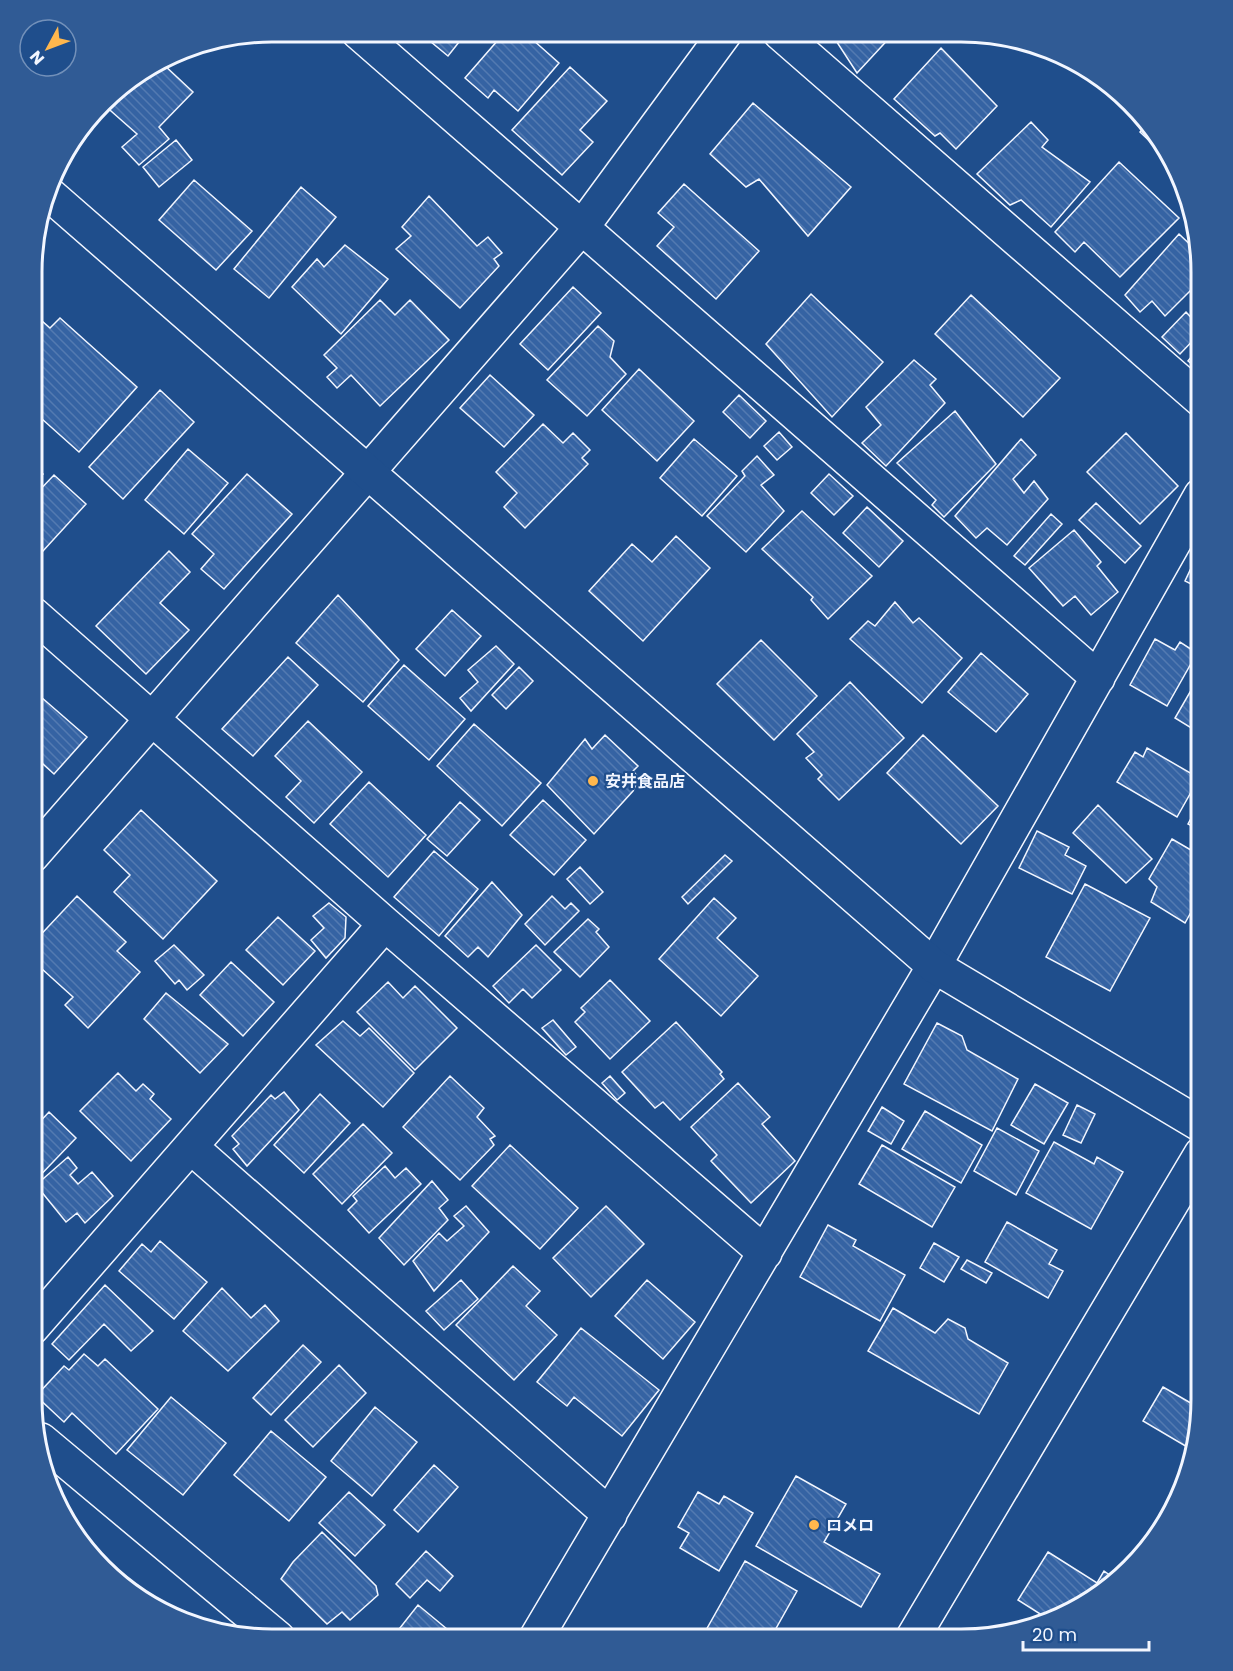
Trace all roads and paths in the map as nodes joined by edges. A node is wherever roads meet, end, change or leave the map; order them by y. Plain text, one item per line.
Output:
1 (370, 42) edge
2 (718, 42) edge
3 (790, 42) edge
4 (54, 198) edge
5 (583, 226) junction
6 (1191, 390) edge
7 (368, 472) junction
8 (1191, 513) edge
9 (42, 622) edge
10 (1098, 678) junction
11 (154, 718) junction
12 (42, 846) edge
13 (385, 924) junction
14 (934, 966) junction
15 (1191, 1119) edge
16 (191, 1148) junction
17 (1191, 1171) edge
18 (765, 1253) junction
19 (42, 1317) edge
20 (46, 1444) edge
21 (610, 1515) junction
22 (267, 1629) edge
23 (541, 1629) edge
24 (918, 1629) edge

1 - 5 street
2 - 5 street
3 - 6 street
4 - 7 street
5 - 7 street
5 - 10 street
7 - 11 street
7 - 14 street
8 - 10 street
9 - 11 street
10 - 14 street
11 - 12 street
11 - 13 street
13 - 16 street
13 - 18 street
14 - 15 street
14 - 18 street
16 - 19 street
16 - 21 street
17 - 24 street
18 - 21 street
20 - 22 street
21 - 23 street

